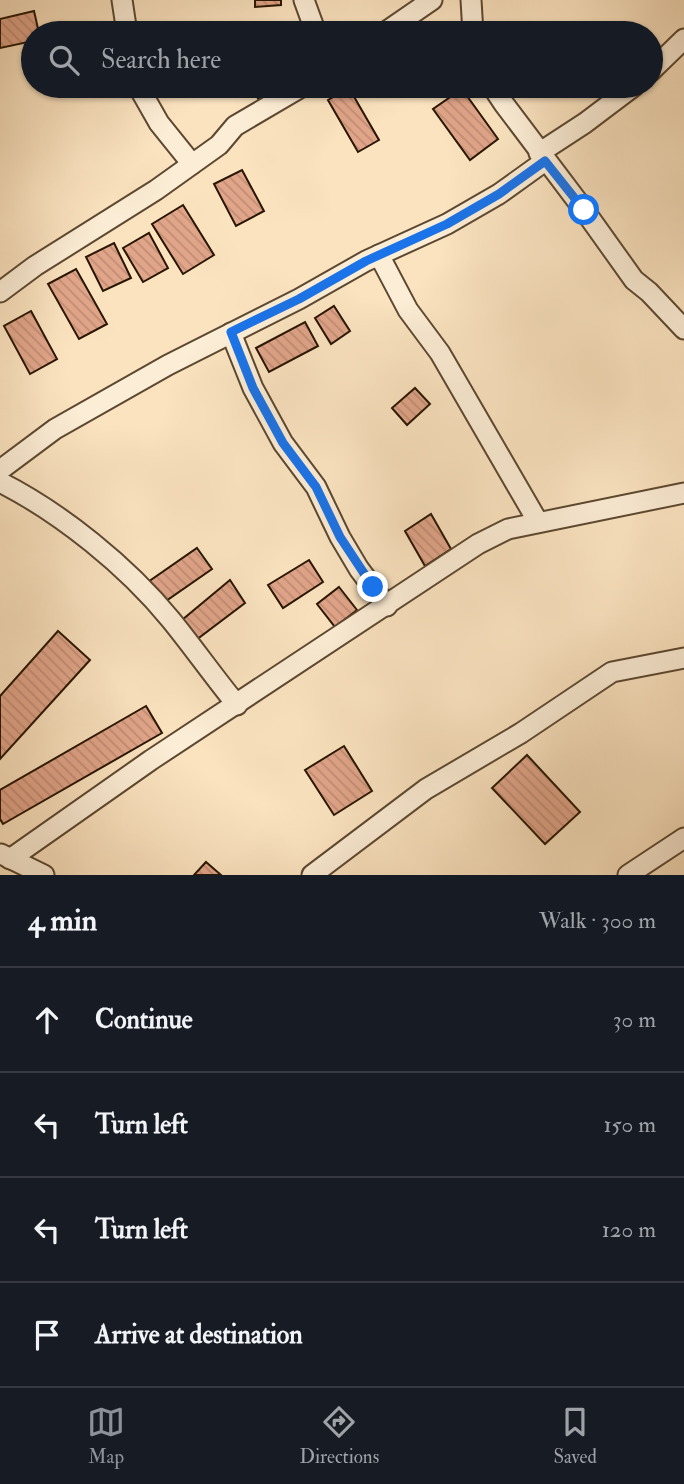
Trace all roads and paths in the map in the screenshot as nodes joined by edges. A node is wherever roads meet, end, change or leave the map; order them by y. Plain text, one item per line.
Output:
1 (122, 0) edge
2 (304, 0) edge
3 (432, 0) edge
4 (471, 0) edge
5 (125, 21) edge
6 (312, 21) edge
7 (401, 21) edge
8 (473, 21) edge
9 (684, 39) edge
10 (663, 59) edge
11 (145, 98) edge
12 (283, 98) edge
13 (500, 98) edge
14 (618, 98) edge
15 (542, 157) junction
16 (192, 164) junction
17 (379, 255) junction
18 (0, 292) edge
19 (684, 329) edge
20 (231, 332) junction
21 (0, 470) edge
22 (0, 482) edge
23 (684, 493) edge
24 (538, 522) junction
25 (387, 606) junction
26 (684, 658) edge
27 (237, 705) junction
28 (684, 838) edge
29 (5, 856) edge
30 (44, 875) edge
31 (312, 875) edge
32 (628, 875) edge

1 - 5 street
2 - 6 street
3 - 7 street
4 - 8 street
9 - 10 street
11 - 16 street
12 - 16 street
13 - 15 street
14 - 15 street
15 - 17 street
15 - 19 street
16 - 18 street
17 - 20 street
17 - 24 street
20 - 21 street
20 - 25 street
22 - 27 street
23 - 24 street
24 - 25 street
25 - 27 street
26 - 31 street
27 - 29 street
28 - 32 street
29 - 30 street

